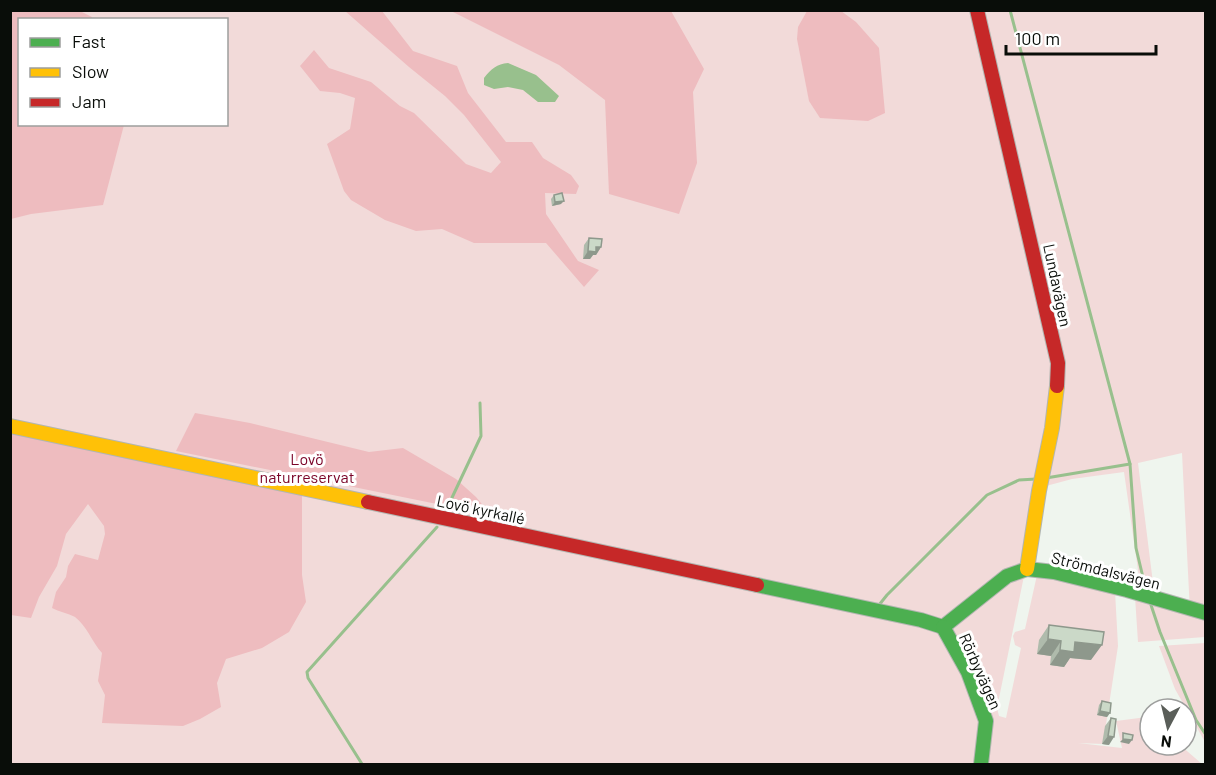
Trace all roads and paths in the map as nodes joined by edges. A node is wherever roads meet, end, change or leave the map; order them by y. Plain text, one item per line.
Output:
1 (977, 10) edge
2 (10, 426) edge
3 (1027, 569) junction
4 (1206, 613) edge
5 (943, 627) junction
6 (981, 765) edge

1 - 3 street, Lundavägen
2 - 5 street, Lovö kyrkallé
3 - 4 street, Strömdalsvägen
3 - 5 street, Strömdalsvägen
5 - 6 street, Rörbyvägen

